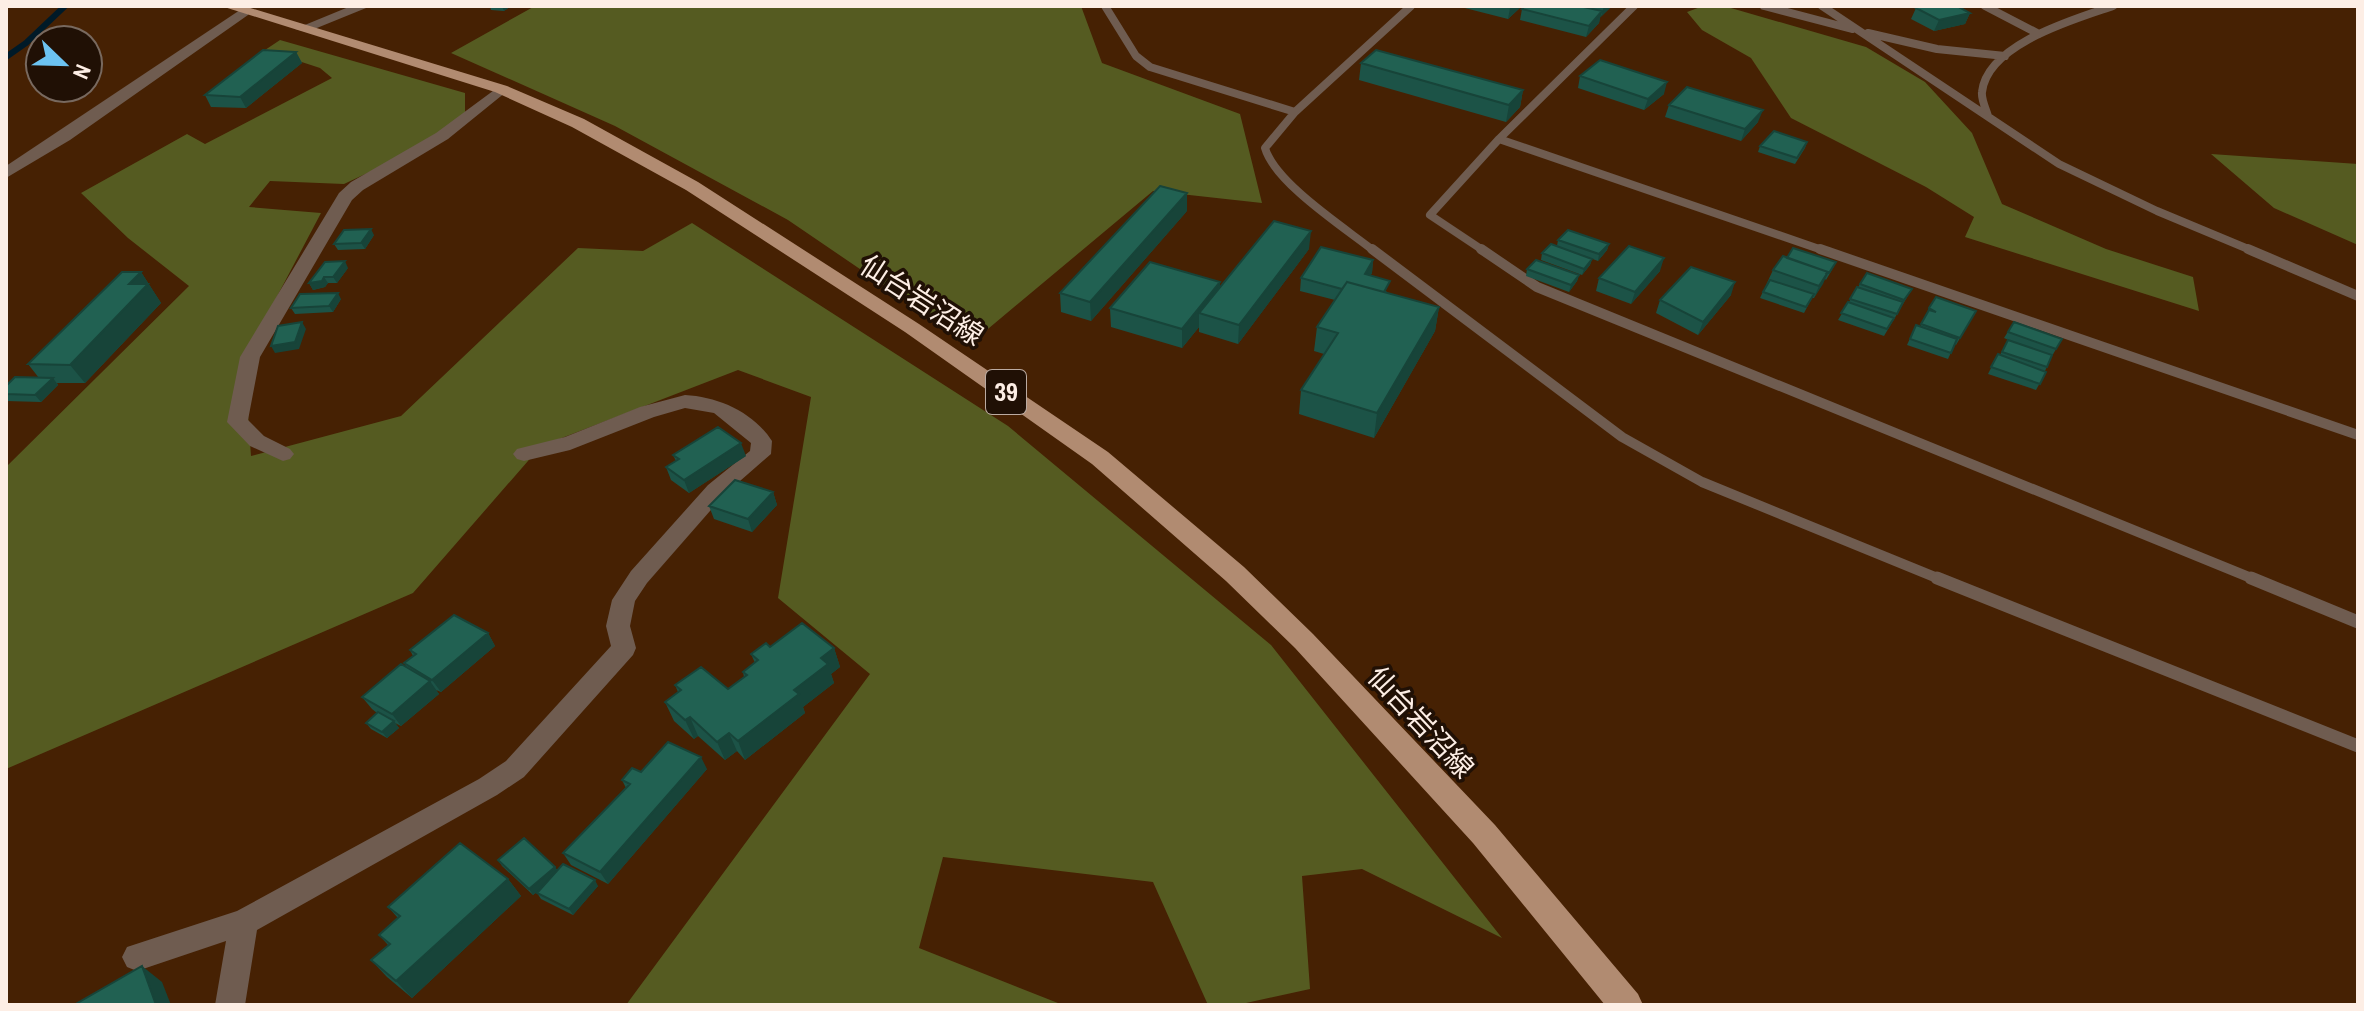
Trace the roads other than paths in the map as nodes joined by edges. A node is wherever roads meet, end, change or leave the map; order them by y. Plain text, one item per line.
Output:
1 (364, 6) edge
2 (1105, 6) edge
3 (1411, 6) edge
4 (1634, 6) edge
5 (1764, 6) edge
6 (1822, 6) edge
7 (1985, 6) edge
8 (2113, 6) edge
9 (235, 9) edge
10 (302, 29) junction
11 (1859, 30) junction
12 (2039, 34) junction
13 (2005, 56) junction
14 (501, 89) junction
15 (1295, 112) junction
16 (1990, 120) junction
17 (1499, 139) junction
18 (6, 173) edge
19 (2358, 296) edge
20 (2358, 435) edge
21 (283, 454) dead end
22 (524, 454) dead end
23 (2358, 622) edge
24 (2358, 746) edge
25 (244, 922) junction
26 (137, 957) dead end
27 (230, 1005) edge
28 (1626, 1005) edge

1 - 10 street
2 - 15 lane
3 - 15 lane
4 - 17 lane
5 - 11 lane
6 - 11 lane
7 - 12 lane
8 - 12 lane
9 - 10 main road, 仙台岩沼線 / 39
9 - 18 street
10 - 14 main road, 仙台岩沼線 / 39
11 - 13 lane
11 - 16 lane
12 - 13 lane
13 - 16 lane
14 - 21 street
14 - 28 main road, 仙台岩沼線 / 39
15 - 24 lane
16 - 19 lane
17 - 20 lane
17 - 23 lane
22 - 25 street
25 - 26 street
25 - 27 street

